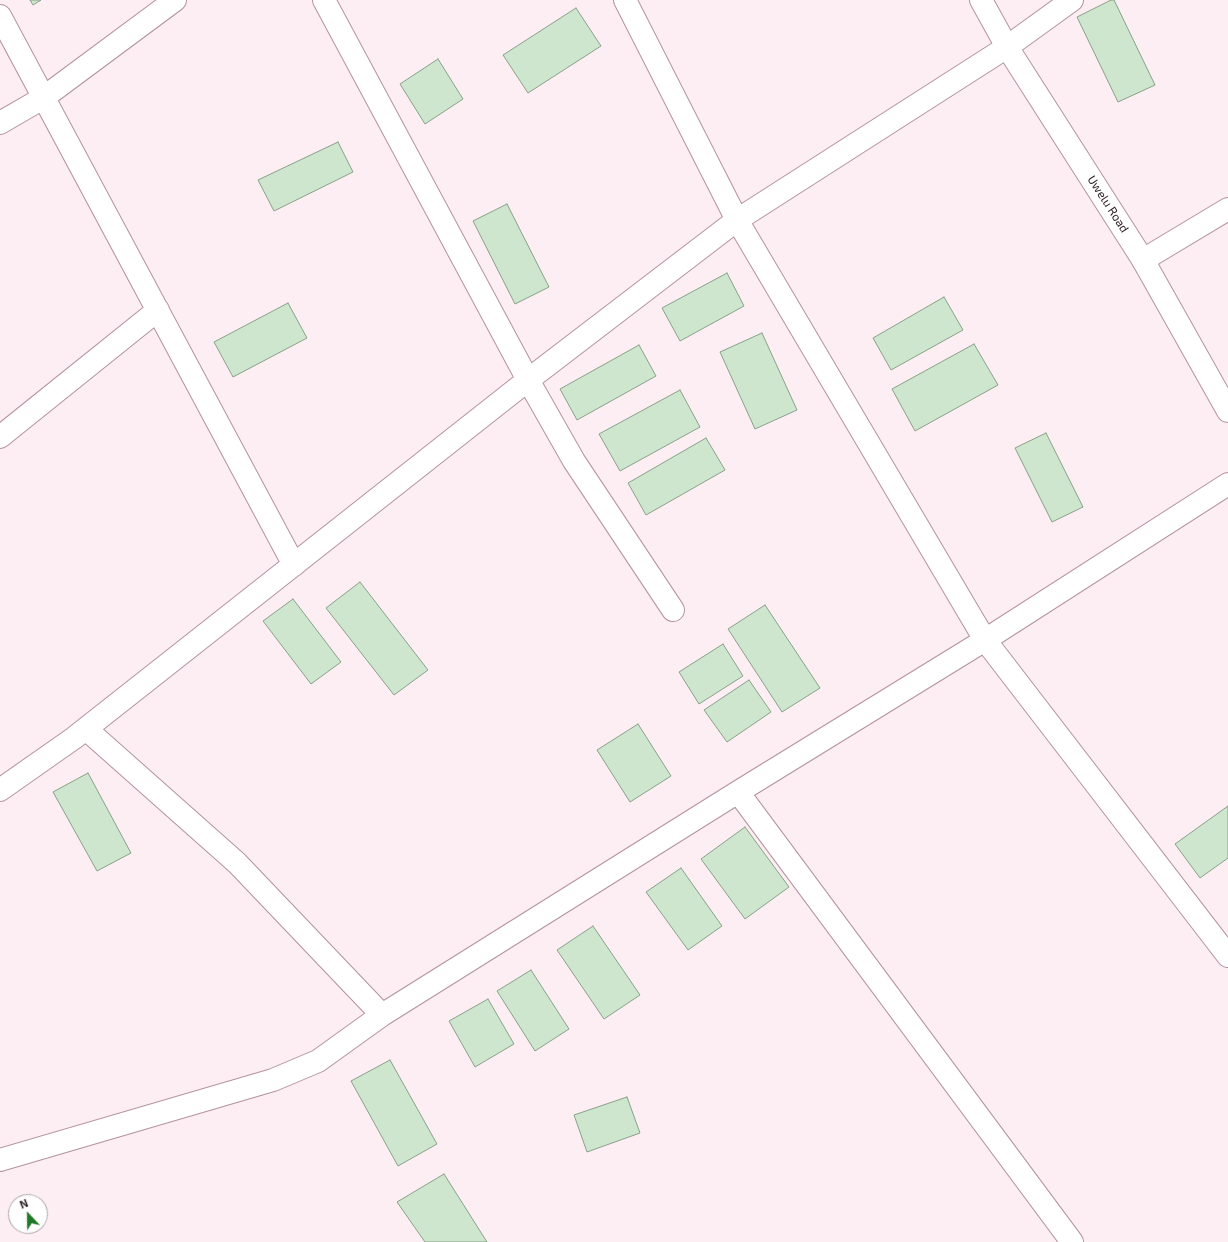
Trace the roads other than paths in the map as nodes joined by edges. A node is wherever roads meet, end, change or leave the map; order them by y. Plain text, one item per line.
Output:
1 (175, 0) edge
2 (324, 0) edge
3 (625, 0) edge
4 (981, 0) edge
5 (1072, 0) edge
6 (0, 16) edge
7 (1007, 47) junction
8 (43, 98) junction
9 (0, 123) edge
10 (1228, 209) edge
11 (737, 220) junction
12 (1143, 260) junction
13 (158, 310) junction
14 (528, 380) junction
15 (1228, 411) edge
16 (0, 437) edge
17 (1228, 484) edge
18 (294, 565) junction
19 (673, 610) dead end
20 (985, 640) junction
21 (86, 729) junction
22 (0, 790) edge
23 (738, 792) junction
24 (1228, 956) edge
25 (382, 1015) junction
26 (0, 1160) edge
27 (1072, 1242) edge

1 - 8 street
2 - 14 street
3 - 11 street
4 - 7 street, Uwelu Road
5 - 7 street
6 - 8 street
7 - 11 street
7 - 12 street, Uwelu Road
8 - 9 street
8 - 13 street
10 - 12 street
11 - 14 street
11 - 20 street
12 - 15 street, Uwelu Road
13 - 16 street
13 - 18 street
14 - 18 street
14 - 19 street
17 - 20 street
18 - 21 street
20 - 23 street
20 - 24 street
21 - 22 street
21 - 25 street
23 - 25 street
23 - 27 street
25 - 26 street

